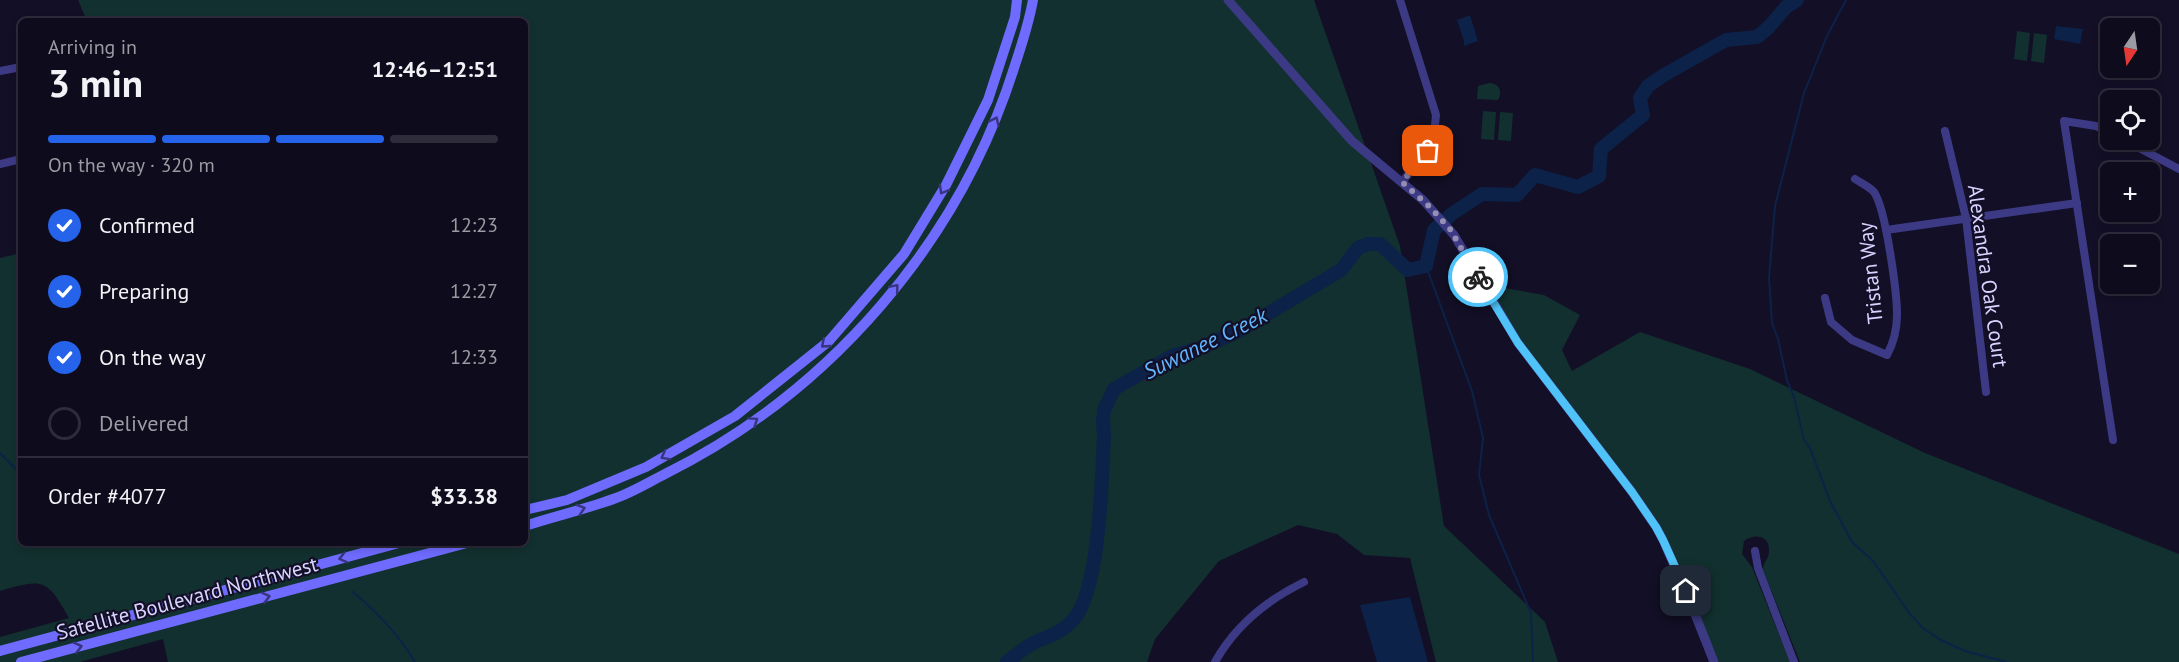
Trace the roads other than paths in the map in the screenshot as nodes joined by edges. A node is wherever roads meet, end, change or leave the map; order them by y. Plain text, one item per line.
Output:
1 (1017, 0) edge
2 (1033, 0) edge
3 (1228, 0) edge
4 (1400, 0) edge
5 (18, 68) edge
6 (0, 71) edge
7 (2100, 128) edge
8 (1945, 131) dead end
9 (2143, 150) edge
10 (18, 160) edge
11 (0, 164) edge
12 (2179, 169) edge
13 (1855, 180) dead end
14 (1402, 182) junction
15 (2077, 203) junction
16 (1966, 218) junction
17 (1886, 230) junction
18 (1826, 298) dead end
19 (1986, 392) dead end
20 (2113, 440) dead end
21 (528, 509) edge
22 (528, 524) edge
23 (388, 546) edge
24 (456, 546) edge
25 (1755, 551) dead end
26 (1304, 582) dead end
27 (0, 651) edge
28 (21, 662) edge
29 (1215, 662) edge
30 (1714, 662) edge
31 (1794, 662) edge

1 -> 21 main road
22 -> 2 main road
3 - 14 street
4 - 14 street
5 - 6 street
7 - 15 street
8 - 16 street, Alexandra Oak Court
9 - 12 street
10 - 11 street
13 - 17 street, Tristan Way
14 - 30 street
15 - 16 street
15 - 20 street
16 - 17 street
16 - 19 street, Alexandra Oak Court
17 - 18 street, Tristan Way
23 -> 27 main road, Satellite Boulevard Northwest
28 -> 24 main road, Satellite Boulevard Northwest
25 - 31 street
26 - 29 street

